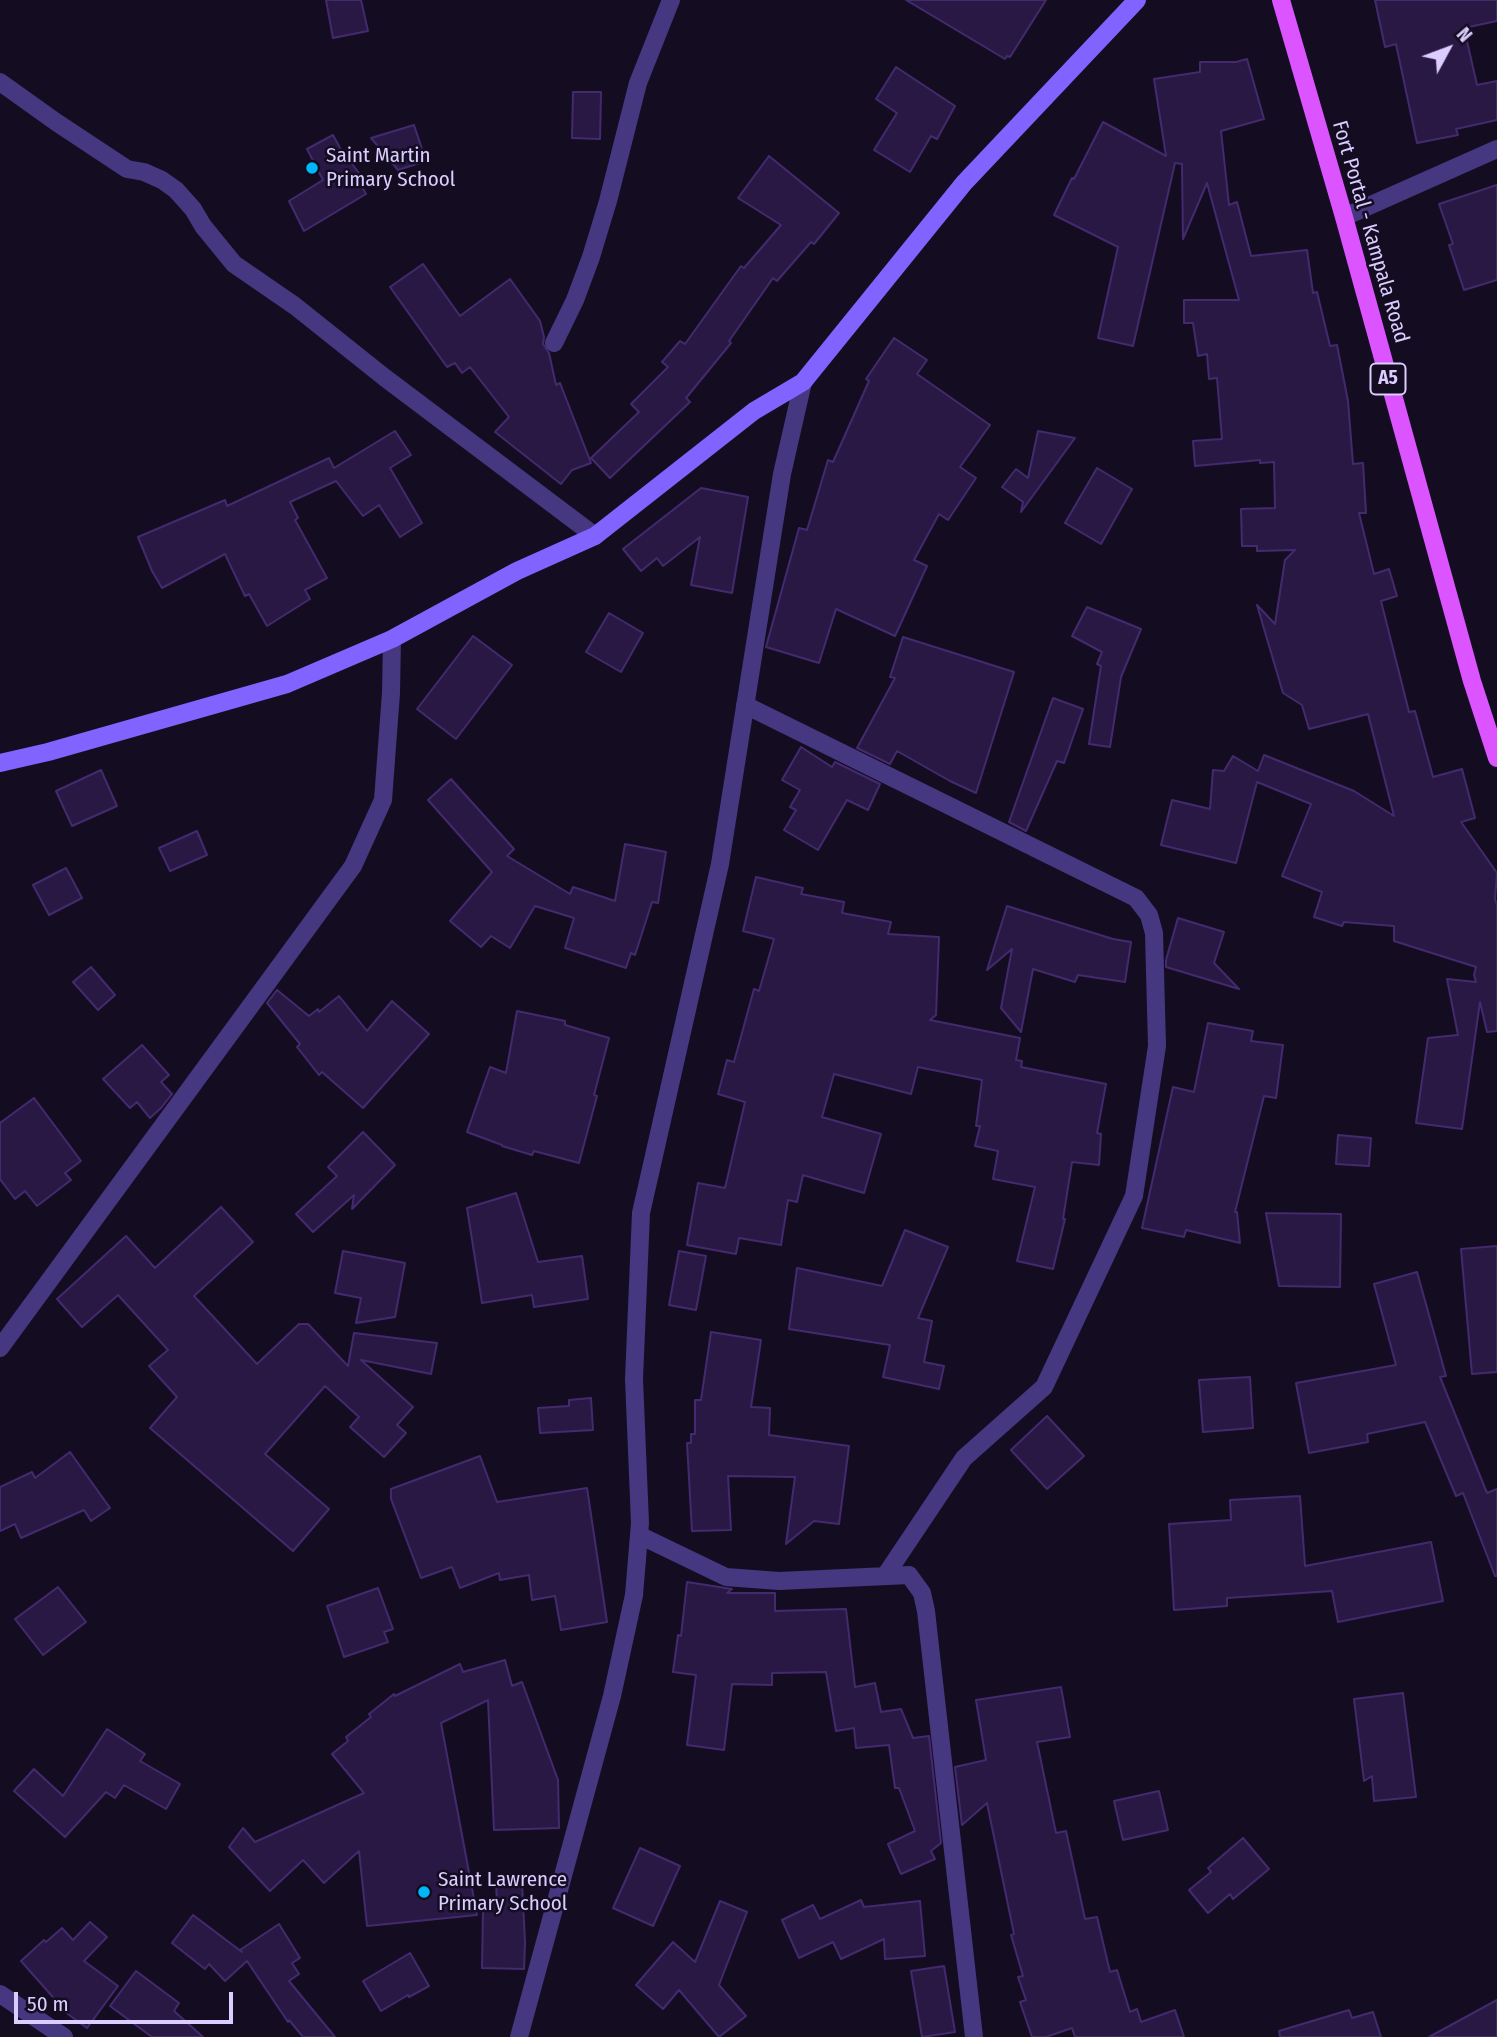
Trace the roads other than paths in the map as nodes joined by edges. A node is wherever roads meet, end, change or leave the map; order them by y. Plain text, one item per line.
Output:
1 (671, 0) edge
2 (1137, 0) edge
3 (1281, 0) edge
4 (0, 82) edge
5 (1497, 149) edge
6 (1344, 217) junction
7 (554, 343) dead end
8 (803, 382) junction
9 (595, 536) junction
10 (392, 639) junction
11 (745, 705) junction
12 (1497, 758) edge
13 (0, 763) edge
14 (0, 1348) edge
15 (639, 1535) junction
16 (885, 1576) junction
17 (0, 1994) edge
18 (64, 2037) edge
19 (519, 2037) edge
20 (974, 2037) edge

1 - 7 street
2 - 8 street
3 - 6 main road, Fort Portal - Kampala Road / A5
4 - 9 street
5 - 6 street
6 - 12 main road, Fort Portal - Kampala Road / A5
8 - 9 street
8 - 11 street
9 - 10 street
10 - 13 street
10 - 14 street
11 - 15 street
11 - 16 street
15 - 16 street
15 - 19 street
16 - 20 street
17 - 18 street

